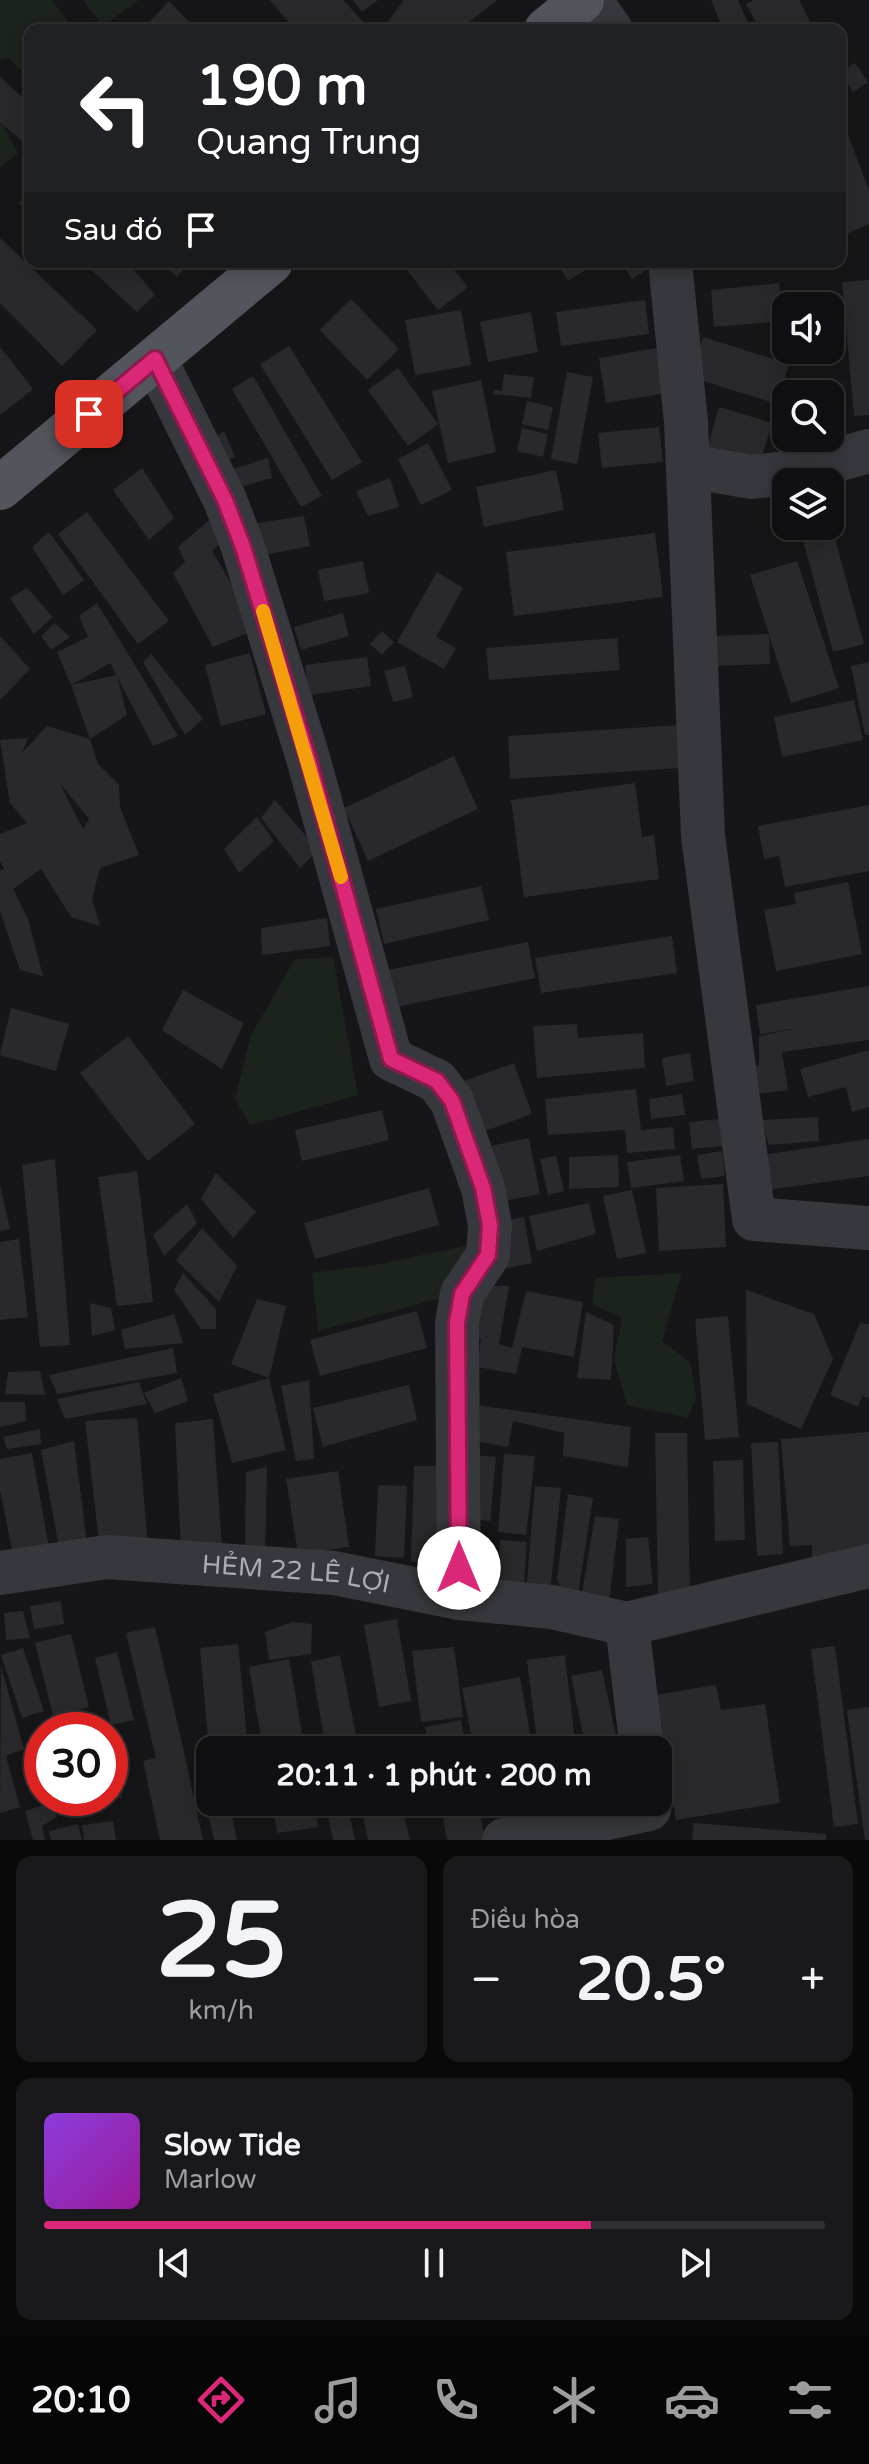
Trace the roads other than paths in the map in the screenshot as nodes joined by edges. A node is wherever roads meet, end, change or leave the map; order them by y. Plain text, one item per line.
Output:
1 (582, 0) edge
2 (590, 0) edge
3 (553, 24) edge
4 (607, 24) edge
5 (264, 268) edge
6 (671, 268) edge
7 (155, 359) junction
8 (869, 451) edge
9 (688, 466) junction
10 (0, 488) edge
11 (869, 1228) edge
12 (869, 1566) edge
13 (0, 1573) edge
14 (459, 1598) junction
15 (627, 1624) junction
16 (640, 1736) edge
17 (606, 1816) edge
18 (504, 1840) edge

1 - 3 main road
2 - 4 street
5 - 7 main road
6 - 9 street
7 - 10 main road
7 - 14 street
8 - 9 street
9 - 11 street
12 - 15 street, HẺM 22 LÊ LỢI
13 - 14 street, HẺM 22 LÊ LỢI
14 - 15 street, HẺM 22 LÊ LỢI
15 - 16 street
17 - 18 street

